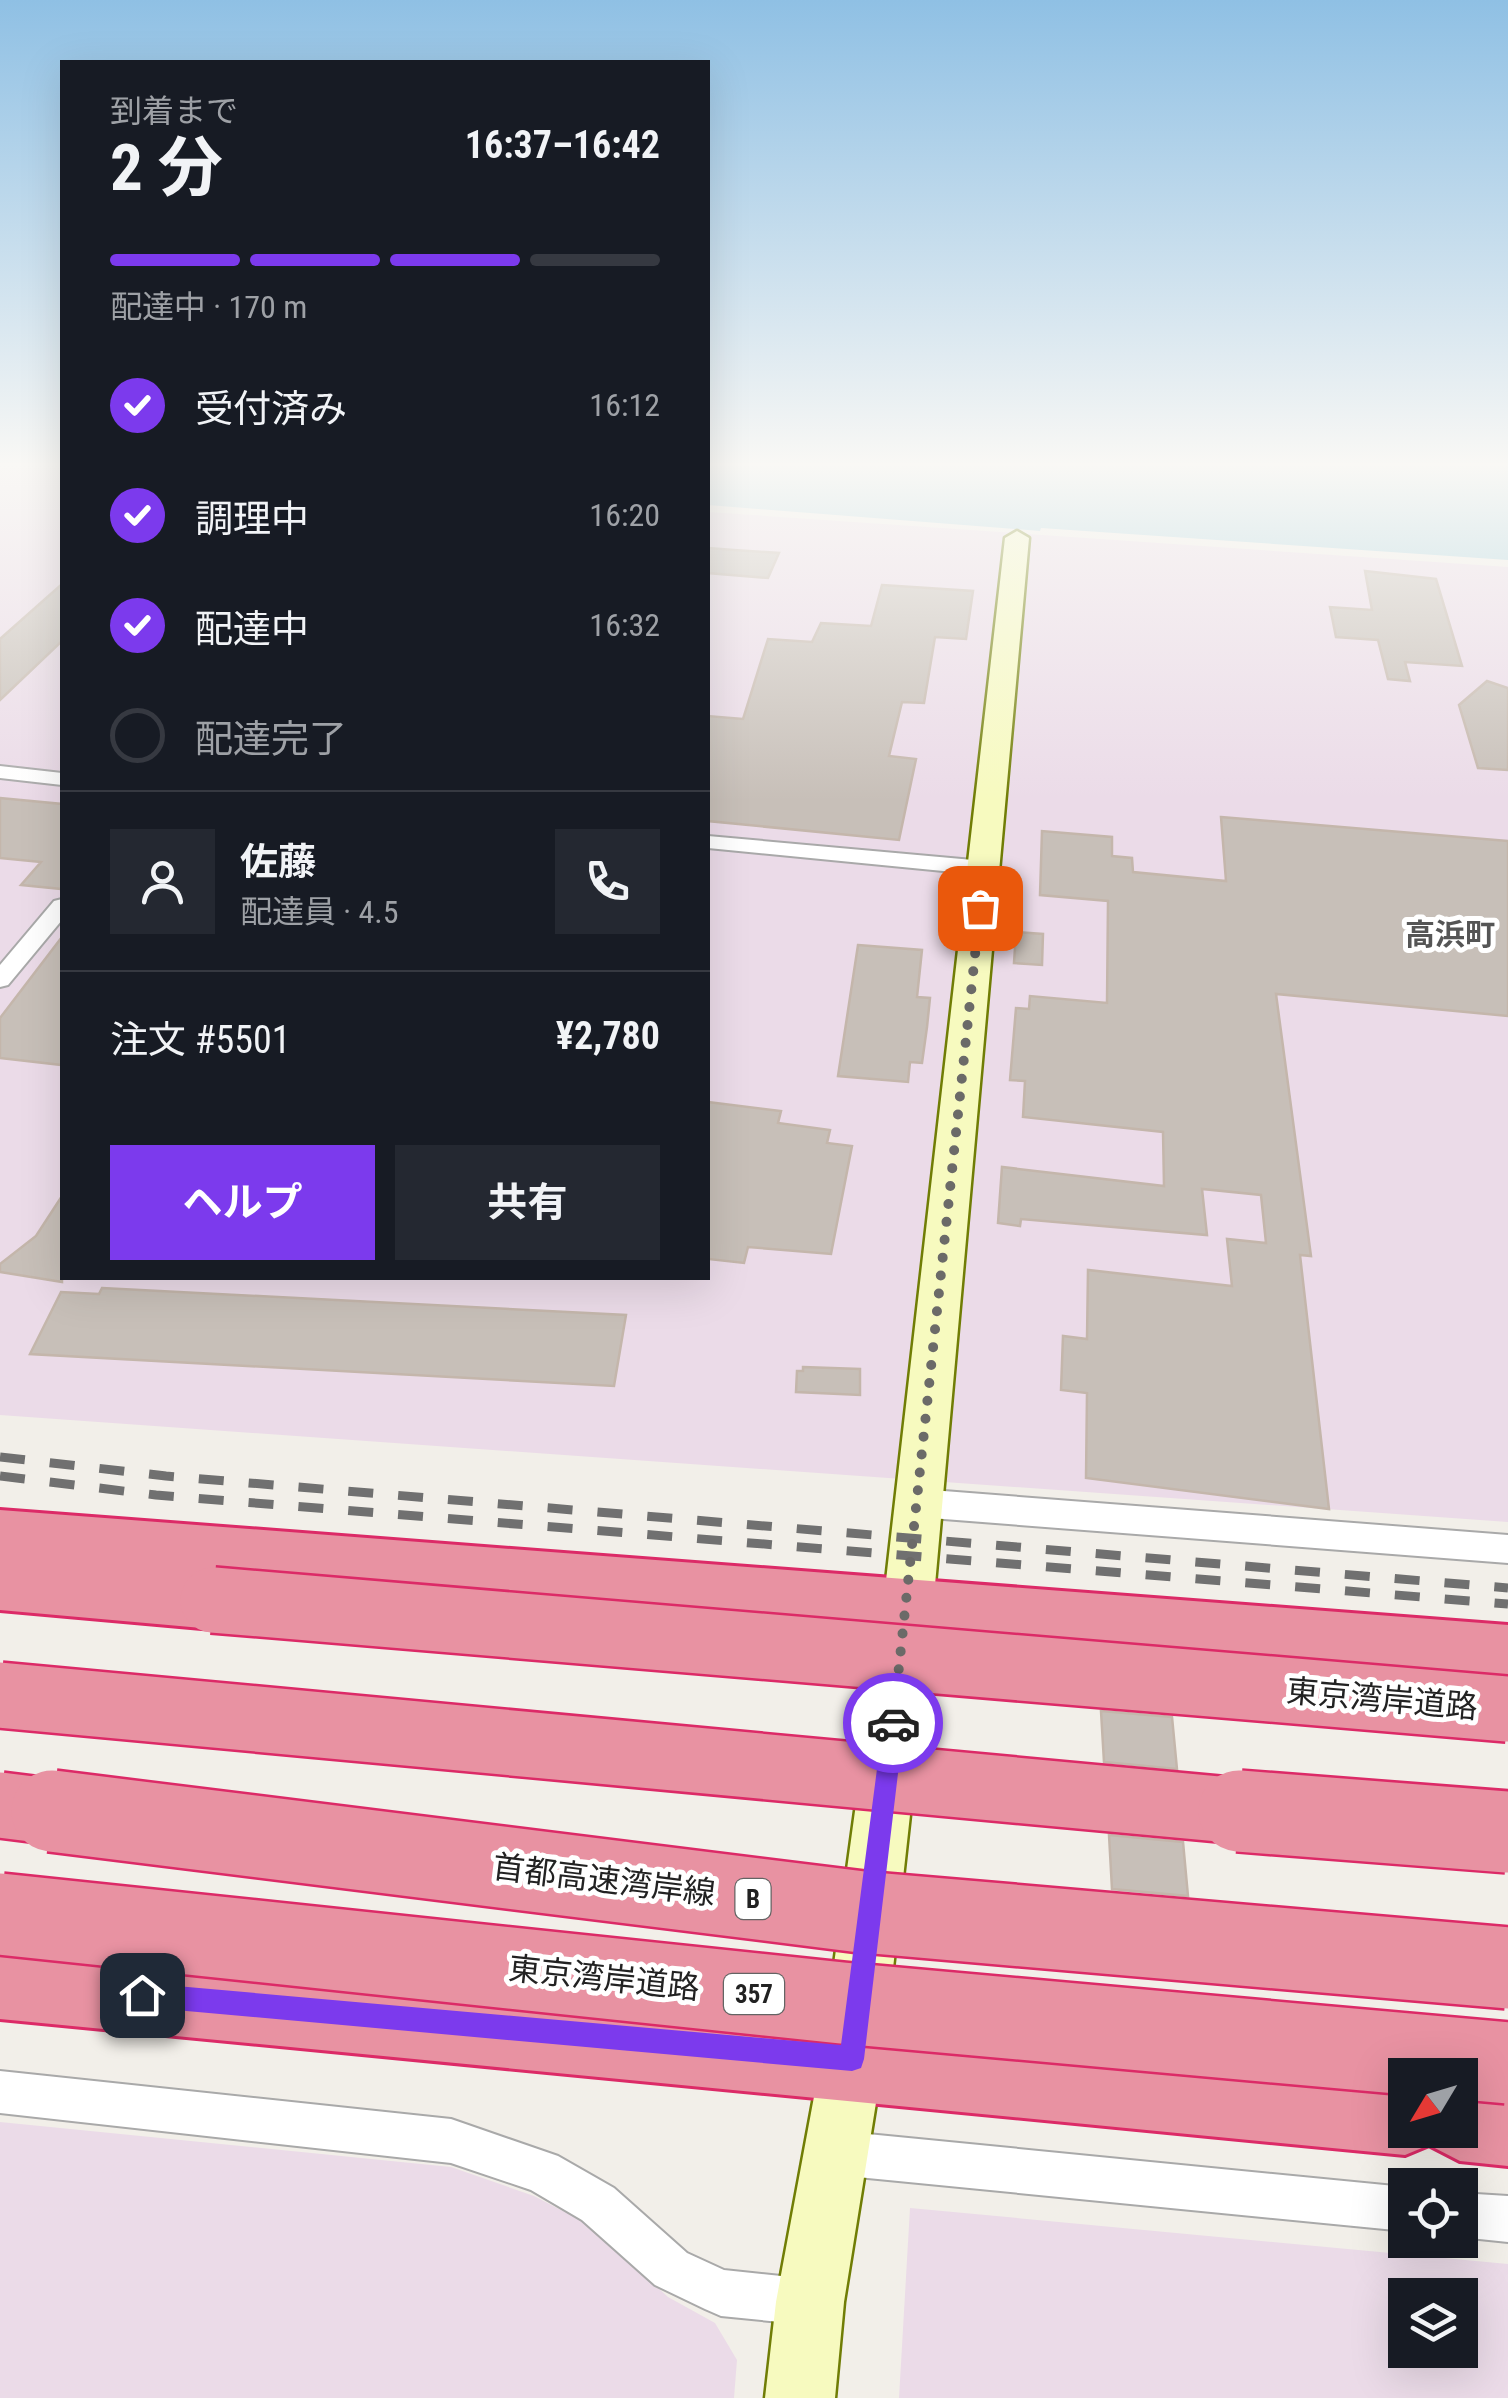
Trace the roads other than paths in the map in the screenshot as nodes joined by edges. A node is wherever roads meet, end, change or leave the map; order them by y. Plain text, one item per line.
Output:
1 (1013, 577) edge
2 (0, 772) edge
3 (60, 778) edge
4 (710, 842) edge
5 (984, 868) junction
6 (60, 908) edge
7 (0, 980) edge
8 (918, 1503) junction
9 (0, 1536) edge
10 (1508, 1549) edge
11 (0, 1582) edge
12 (908, 1607) junction
13 (1508, 1655) edge
14 (0, 1695) edge
15 (1508, 1710) edge
16 (0, 1805) edge
17 (1494, 1824) edge
18 (0, 1914) edge
19 (1508, 1968) edge
20 (0, 1980) edge
21 (852, 2059) junction
22 (1508, 2063) edge
23 (0, 2092) edge
24 (1388, 2112) edge
25 (1478, 2122) edge
26 (1508, 2125) edge
27 (836, 2153) junction
28 (1388, 2207) edge
29 (1478, 2216) edge
30 (1508, 2219) edge
31 (810, 2302) junction
32 (800, 2398) edge

1 - 5 street
2 - 3 street
4 - 5 street
5 - 8 street
6 - 7 street
8 - 10 street
8 - 12 street
9 - 12 highway, 東京湾岸道路
11 - 15 highway, 東京湾岸道路, bridge
12 - 13 highway, 東京湾岸道路
12 - 21 street
14 - 17 highway, bridge
16 - 19 highway, 首都高速湾岸線 / B, bridge
18 - 22 highway, 東京湾岸道路 / 357, bridge
20 - 21 highway, 東京湾岸道路 / 357
21 - 24 highway, 東京湾岸道路 / 357
21 - 27 street
23 - 31 street
25 - 26 highway
27 - 28 street
27 - 31 street
29 - 30 street
31 - 32 street

